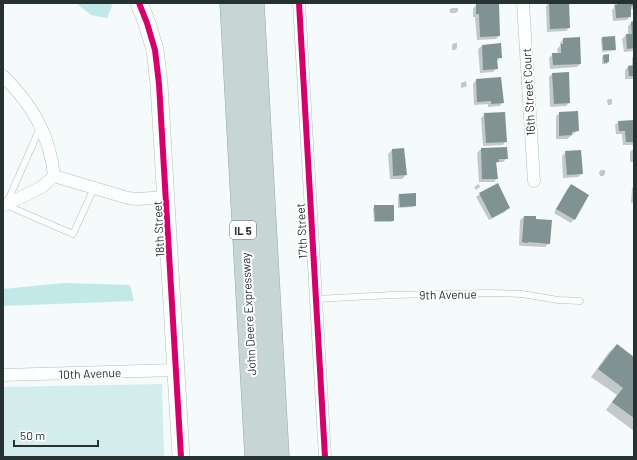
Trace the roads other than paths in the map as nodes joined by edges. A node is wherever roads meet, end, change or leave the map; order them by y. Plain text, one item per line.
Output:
1 (139, 3) edge
2 (231, 3) edge
3 (253, 3) edge
4 (299, 3) edge
5 (523, 3) edge
6 (3, 76) edge
7 (41, 127) junction
8 (54, 176) junction
9 (534, 181) dead end
10 (94, 188) junction
11 (167, 197) junction
12 (4, 206) edge
13 (316, 299) junction
14 (580, 301) dead end
15 (176, 370) junction
16 (3, 375) edge
17 (181, 457) edge
18 (256, 457) edge
19 (278, 457) edge
20 (325, 457) edge

1 - 11 street, 18th Street
2 - 18 highway, John Deere Expressway / IL 5
3 - 19 highway, John Deere Expressway / IL 5
4 - 13 street, 17th Street
5 - 9 street, 16th Street Court
6 - 7 street
7 - 8 street
7 - 12 lane
8 - 10 street
8 - 12 street
10 - 11 street
10 - 12 lane
11 - 15 street, 18th Street
13 - 14 lane, 9th Avenue
13 - 20 street, 17th Street
15 - 16 street, 10th Avenue
15 - 17 street, 18th Street

